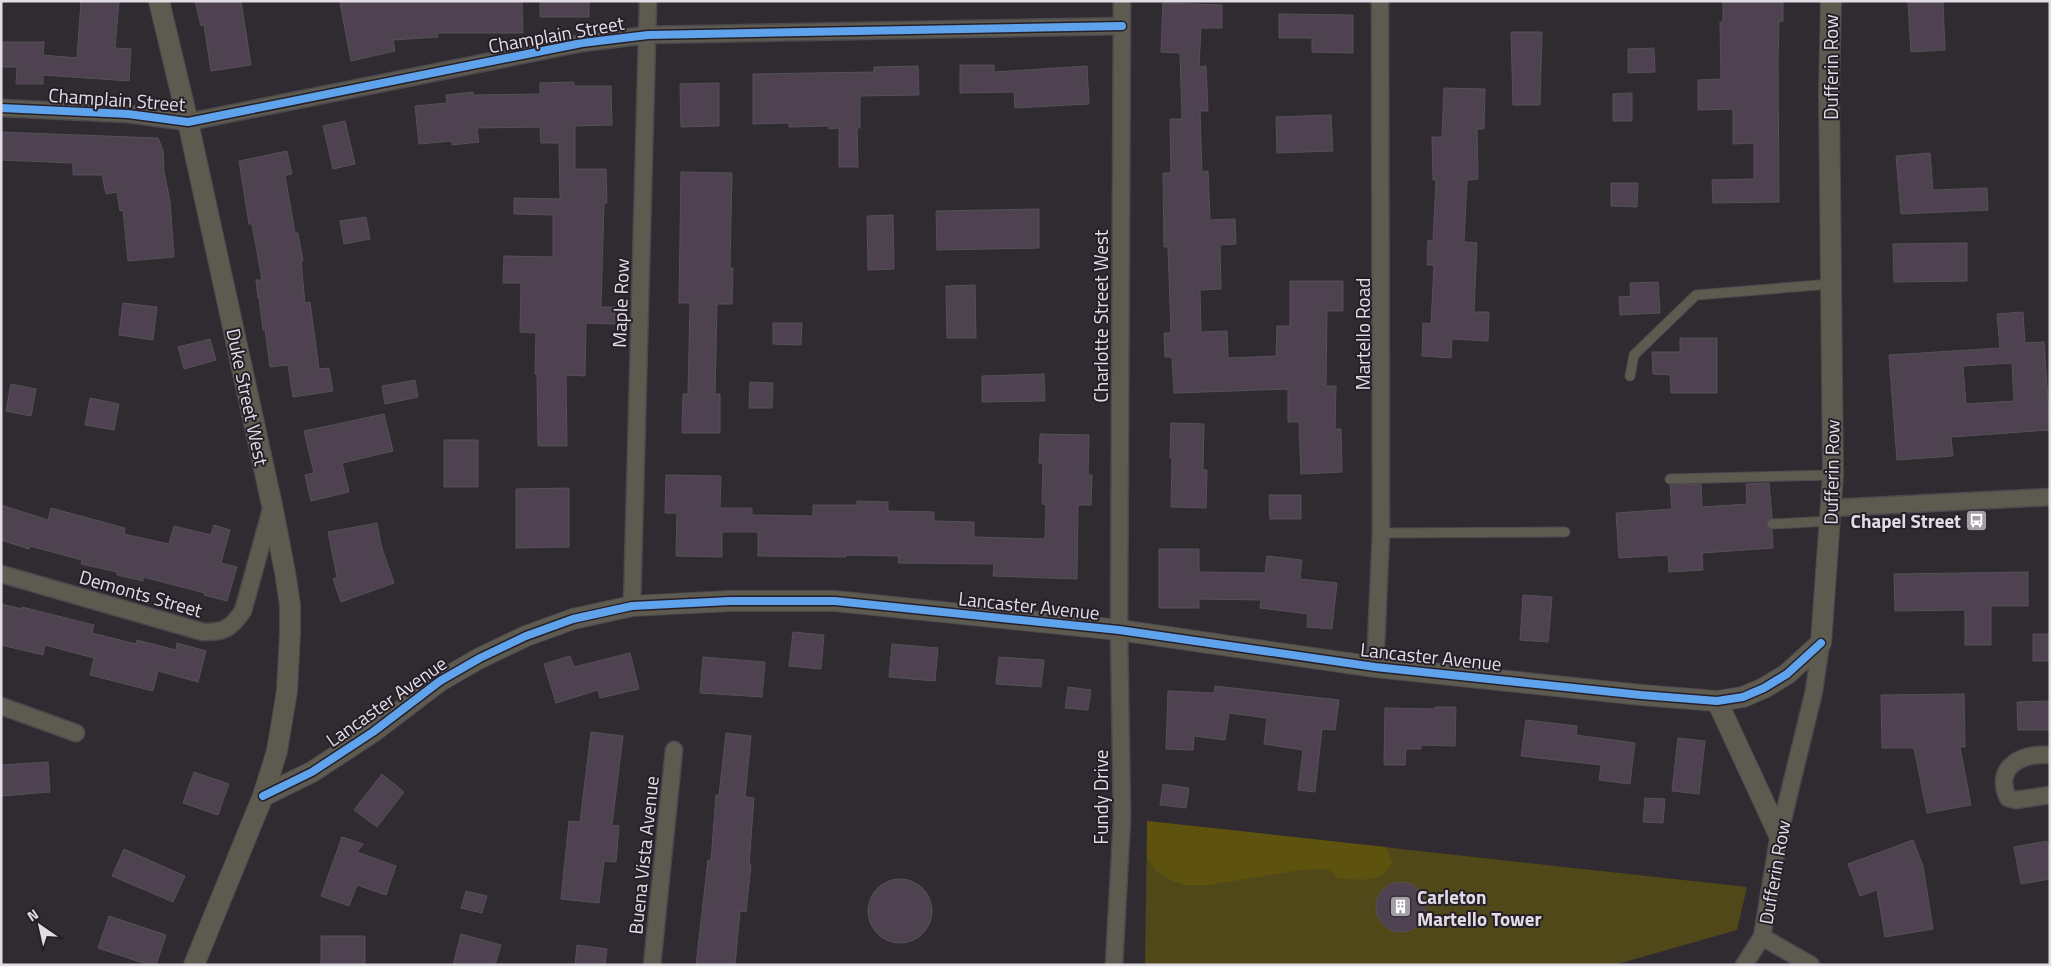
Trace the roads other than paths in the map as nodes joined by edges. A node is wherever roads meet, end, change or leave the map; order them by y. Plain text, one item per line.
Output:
1 (159, 1) edge
2 (648, 1) edge
3 (1122, 1) edge
4 (1380, 1) edge
5 (1831, 1) edge
6 (1122, 26) junction
7 (648, 35) junction
8 (1, 108) edge
9 (188, 122) junction
10 (1831, 284) junction
11 (1630, 376) dead end
12 (1833, 475) junction
13 (1670, 479) dead end
14 (2050, 498) edge
15 (272, 505) junction
16 (1831, 515) junction
17 (1772, 524) dead end
18 (1565, 532) dead end
19 (1381, 533) junction
20 (1, 574) edge
21 (632, 606) junction
22 (1119, 630) junction
23 (1821, 643) junction
24 (1375, 667) junction
25 (1718, 701) junction
26 (1, 706) edge
27 (76, 732) dead end
28 (674, 750) dead end
29 (2050, 755) edge
30 (2050, 795) edge
31 (263, 796) junction
32 (1779, 834) junction
33 (1762, 937) junction
34 (194, 965) edge
35 (652, 965) edge
36 (1114, 965) edge
37 (1744, 965) edge
38 (1811, 965) edge

1 - 9 street, Duke Street West
2 - 7 street, Maple Row
3 - 6 street, Charlotte Street West
4 - 19 street, Martello Road
5 - 10 street, Dufferin Row
6 - 7 street, Champlain Street
6 - 22 street, Charlotte Street West
7 - 9 street, Champlain Street
7 - 21 street, Maple Row
8 - 9 street, Champlain Street
9 - 15 street, Duke Street West
10 - 11 lane
10 - 12 street, Dufferin Row
12 - 13 lane
12 - 16 street, Dufferin Row
14 - 16 street
15 - 20 street, Demonts Street
15 - 31 street, Duke Street West
16 - 17 lane
16 - 23 street, Dufferin Row
18 - 19 lane
19 - 24 street, Martello Road
21 - 22 street, Lancaster Avenue
21 - 31 street, Lancaster Avenue
22 - 24 street, Lancaster Avenue
22 - 36 street, Fundy Drive
23 - 25 street, Lancaster Avenue
23 - 32 street, Dufferin Row
24 - 25 street, Lancaster Avenue
25 - 32 street
26 - 27 street
28 - 35 street, Buena Vista Avenue
29 - 30 street
31 - 34 street
32 - 33 street, Dufferin Row
33 - 37 street
33 - 38 street

